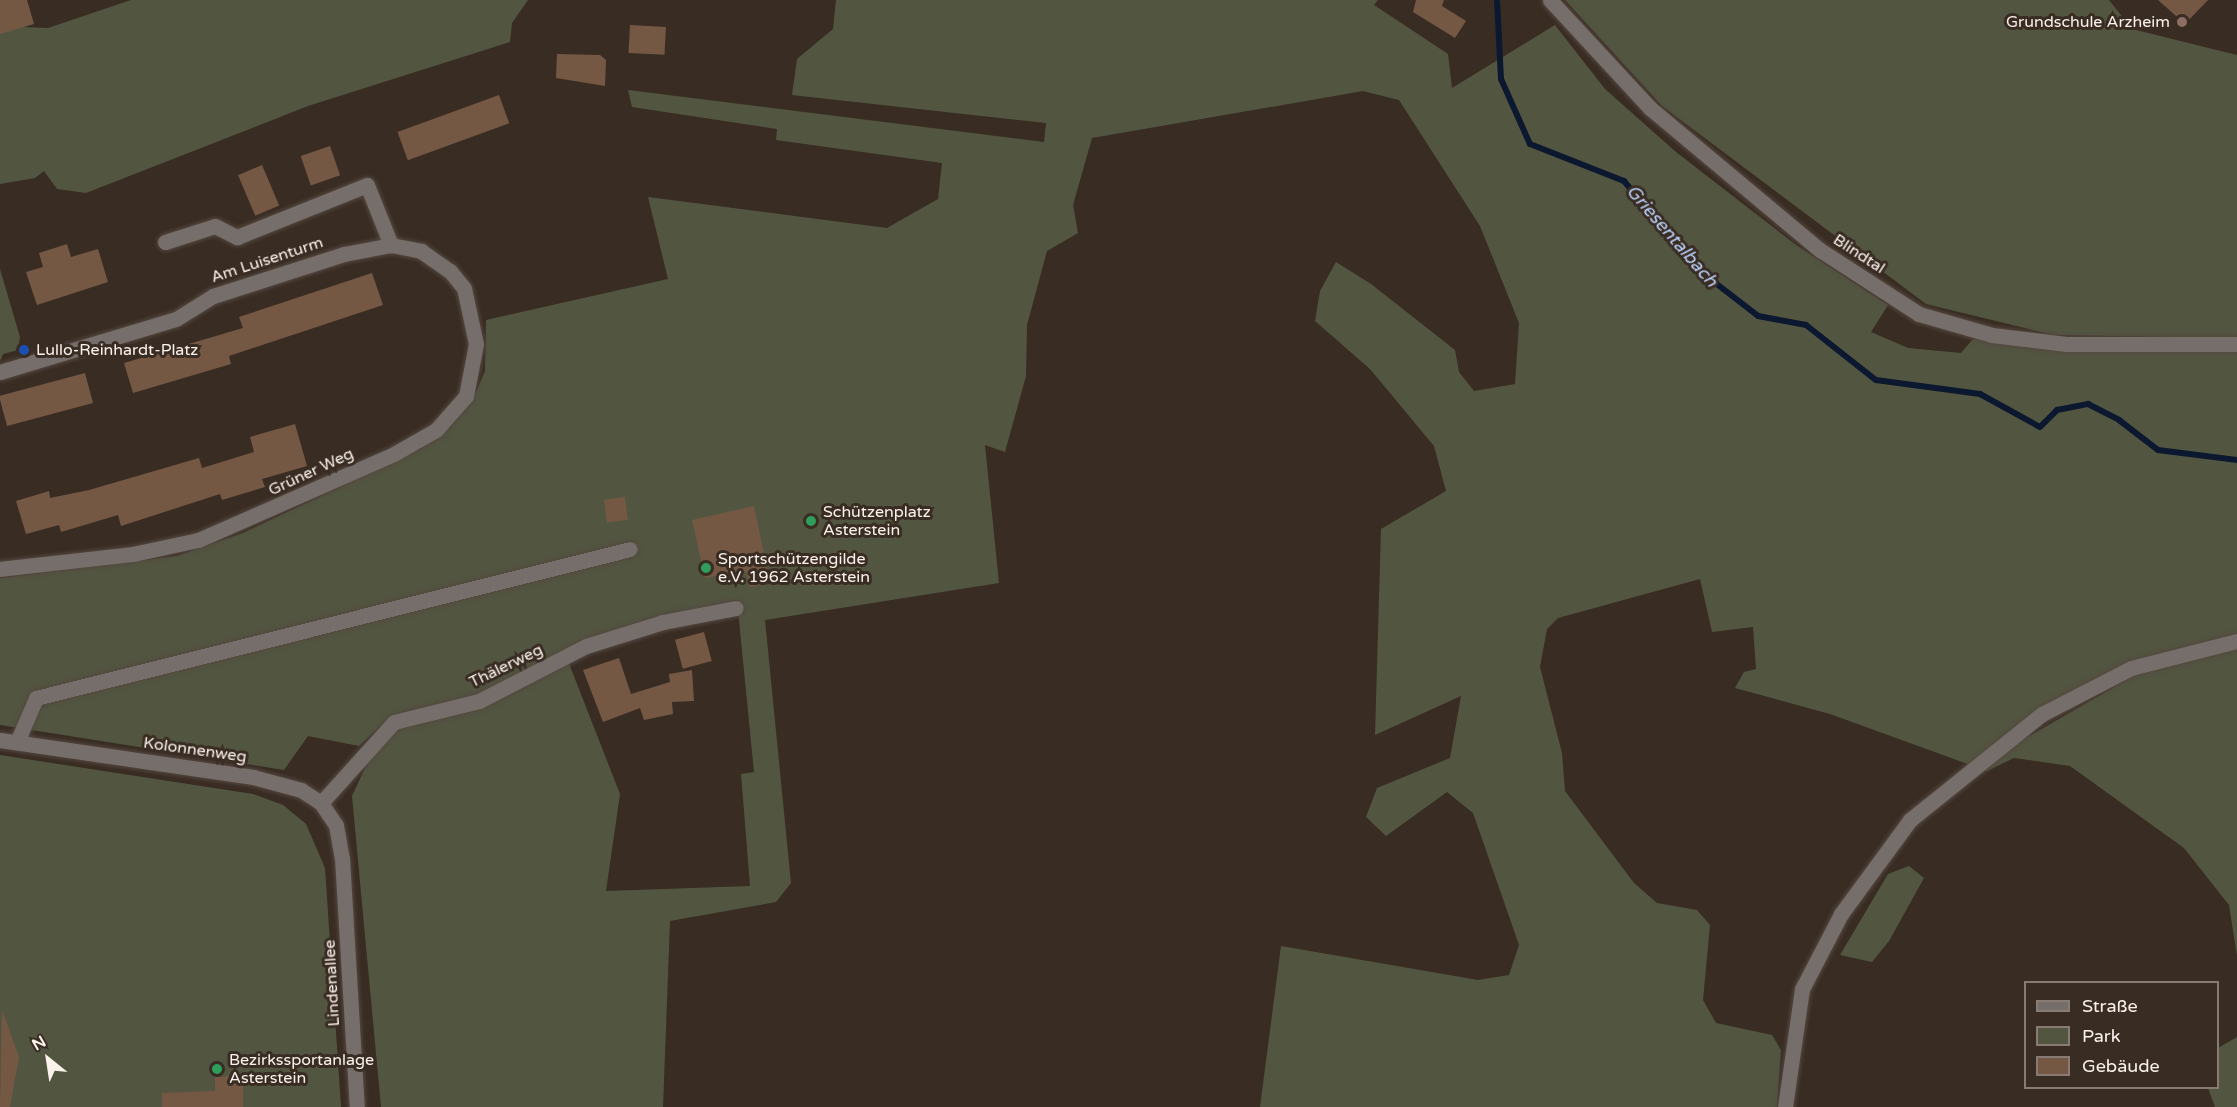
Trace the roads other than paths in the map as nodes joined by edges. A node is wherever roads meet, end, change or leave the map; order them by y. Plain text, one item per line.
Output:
1 (1550, 0) edge
2 (165, 242) dead end
3 (391, 245) junction
4 (433, 258) joint
5 (2237, 344) edge
6 (0, 372) edge
7 (630, 549) dead end
8 (0, 569) edge
9 (736, 608) dead end
10 (2237, 641) edge
11 (0, 740) edge
12 (17, 742) junction
13 (321, 803) junction
14 (342, 858) joint
15 (357, 1107) edge
16 (1785, 1107) edge

1 - 5 street, Blindtal
2 - 3 street
3 - 4 street, Am Luisenturm
3 - 6 street, Am Luisenturm
4 - 8 street, Grüner Weg
7 - 12 street
9 - 13 street, Thälerweg
10 - 16 street
11 - 12 street, Kolonnenweg
12 - 13 street, Kolonnenweg
13 - 14 street, Kolonnenweg
14 - 15 street, Lindenallee

